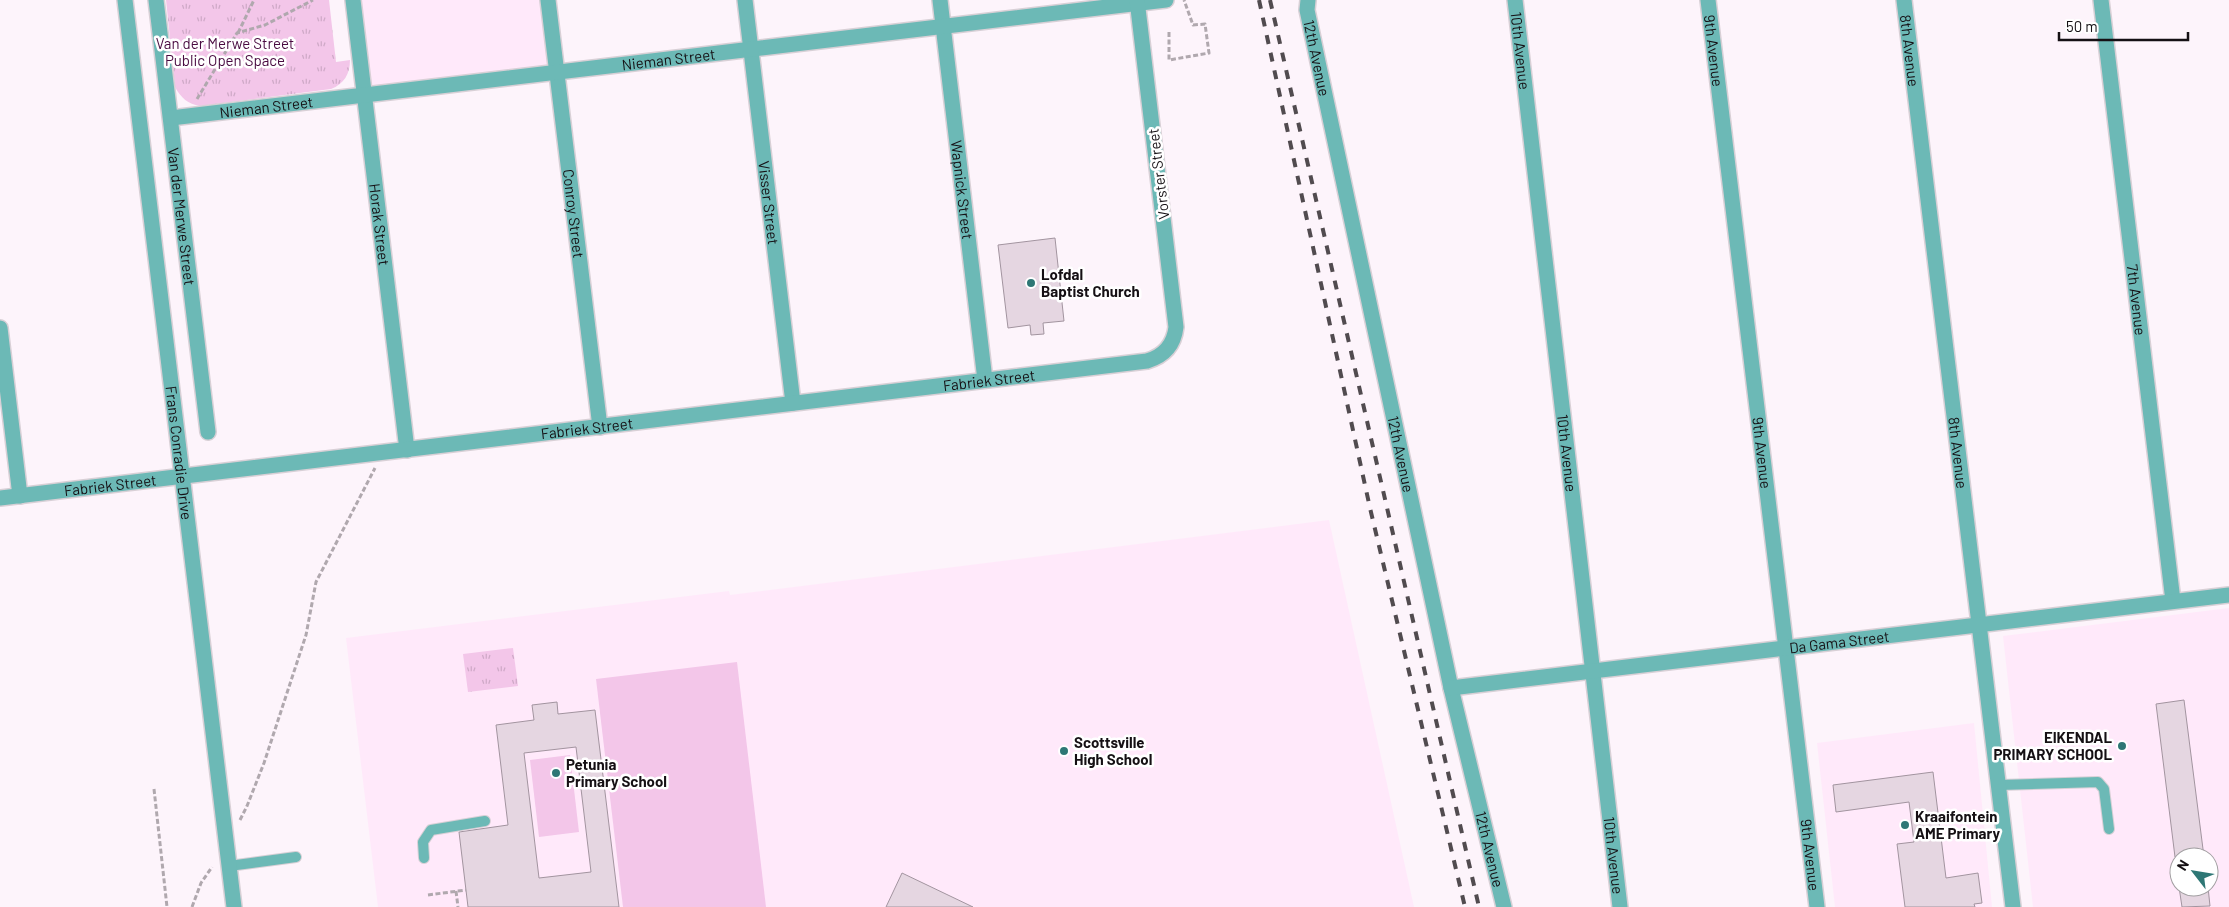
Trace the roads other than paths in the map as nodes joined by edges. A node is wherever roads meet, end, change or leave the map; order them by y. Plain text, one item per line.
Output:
1 (125, 0) edge
2 (156, 0) edge
3 (353, 0) edge
4 (548, 0) edge
5 (745, 0) edge
6 (940, 0) edge
7 (1166, 0) edge
8 (1308, 0) edge
9 (1514, 0) edge
10 (1708, 0) edge
11 (1904, 0) edge
12 (2101, 0) edge
13 (1138, 2) edge
14 (943, 26) junction
15 (751, 50) junction
16 (557, 72) junction
17 (364, 95) junction
18 (178, 118) junction
19 (0, 328) edge
20 (1169, 347) joint
21 (985, 380) junction
22 (793, 404) junction
23 (600, 427) junction
24 (208, 432) dead end
25 (407, 450) junction
26 (182, 478) junction
27 (20, 496) junction
28 (0, 498) edge
29 (2229, 595) edge
30 (2172, 601) junction
31 (1980, 624) junction
32 (1786, 648) junction
33 (1593, 671) junction
34 (1451, 688) junction
35 (1999, 785) junction
36 (485, 821) dead end
37 (2108, 829) dead end
38 (296, 856) dead end
39 (424, 858) dead end
40 (229, 866) junction
41 (234, 907) edge
42 (1504, 907) edge
43 (1620, 907) edge
44 (1817, 907) edge
45 (2013, 907) edge

1 - 26 street, Frans Conradie Drive
2 - 18 street, Van der Merwe Street
3 - 17 street, Horak Street
4 - 16 street, Conroy Street
5 - 15 street, Visser Street
6 - 14 street, Wapnick Street
7 - 13 street, Nieman Street
8 - 34 street, 12th Avenue
9 - 33 street, 10th Avenue
10 - 32 street, 9th Avenue
11 - 31 street, 8th Avenue
12 - 30 street, 7th Avenue
13 - 14 street, Nieman Street
13 - 20 street, Vorster Street
14 - 15 street, Nieman Street
14 - 21 street, Wapnick Street
15 - 16 street, Nieman Street
15 - 22 street, Visser Street
16 - 17 street, Nieman Street
16 - 23 street, Conroy Street
17 - 18 street, Nieman Street
17 - 25 street, Horak Street
18 - 24 street, Van der Merwe Street
19 - 27 street
20 - 21 street, Fabriek Street
21 - 22 street, Fabriek Street
22 - 23 street, Fabriek Street
23 - 25 street, Fabriek Street
25 - 26 street, Fabriek Street
26 - 27 street, Fabriek Street
26 - 40 street, Frans Conradie Drive
27 - 28 street, Fabriek Street
29 - 30 street, Da Gama Street
30 - 31 street, Da Gama Street
31 - 32 street, Da Gama Street
31 - 35 street, 8th Avenue
32 - 33 street, Da Gama Street
32 - 44 street, 9th Avenue
33 - 34 street, Da Gama Street
33 - 43 street, 10th Avenue
34 - 42 street, 12th Avenue
35 - 37 lane
35 - 45 street, 8th Avenue
36 - 39 lane
38 - 40 lane
40 - 41 street, Frans Conradie Drive

